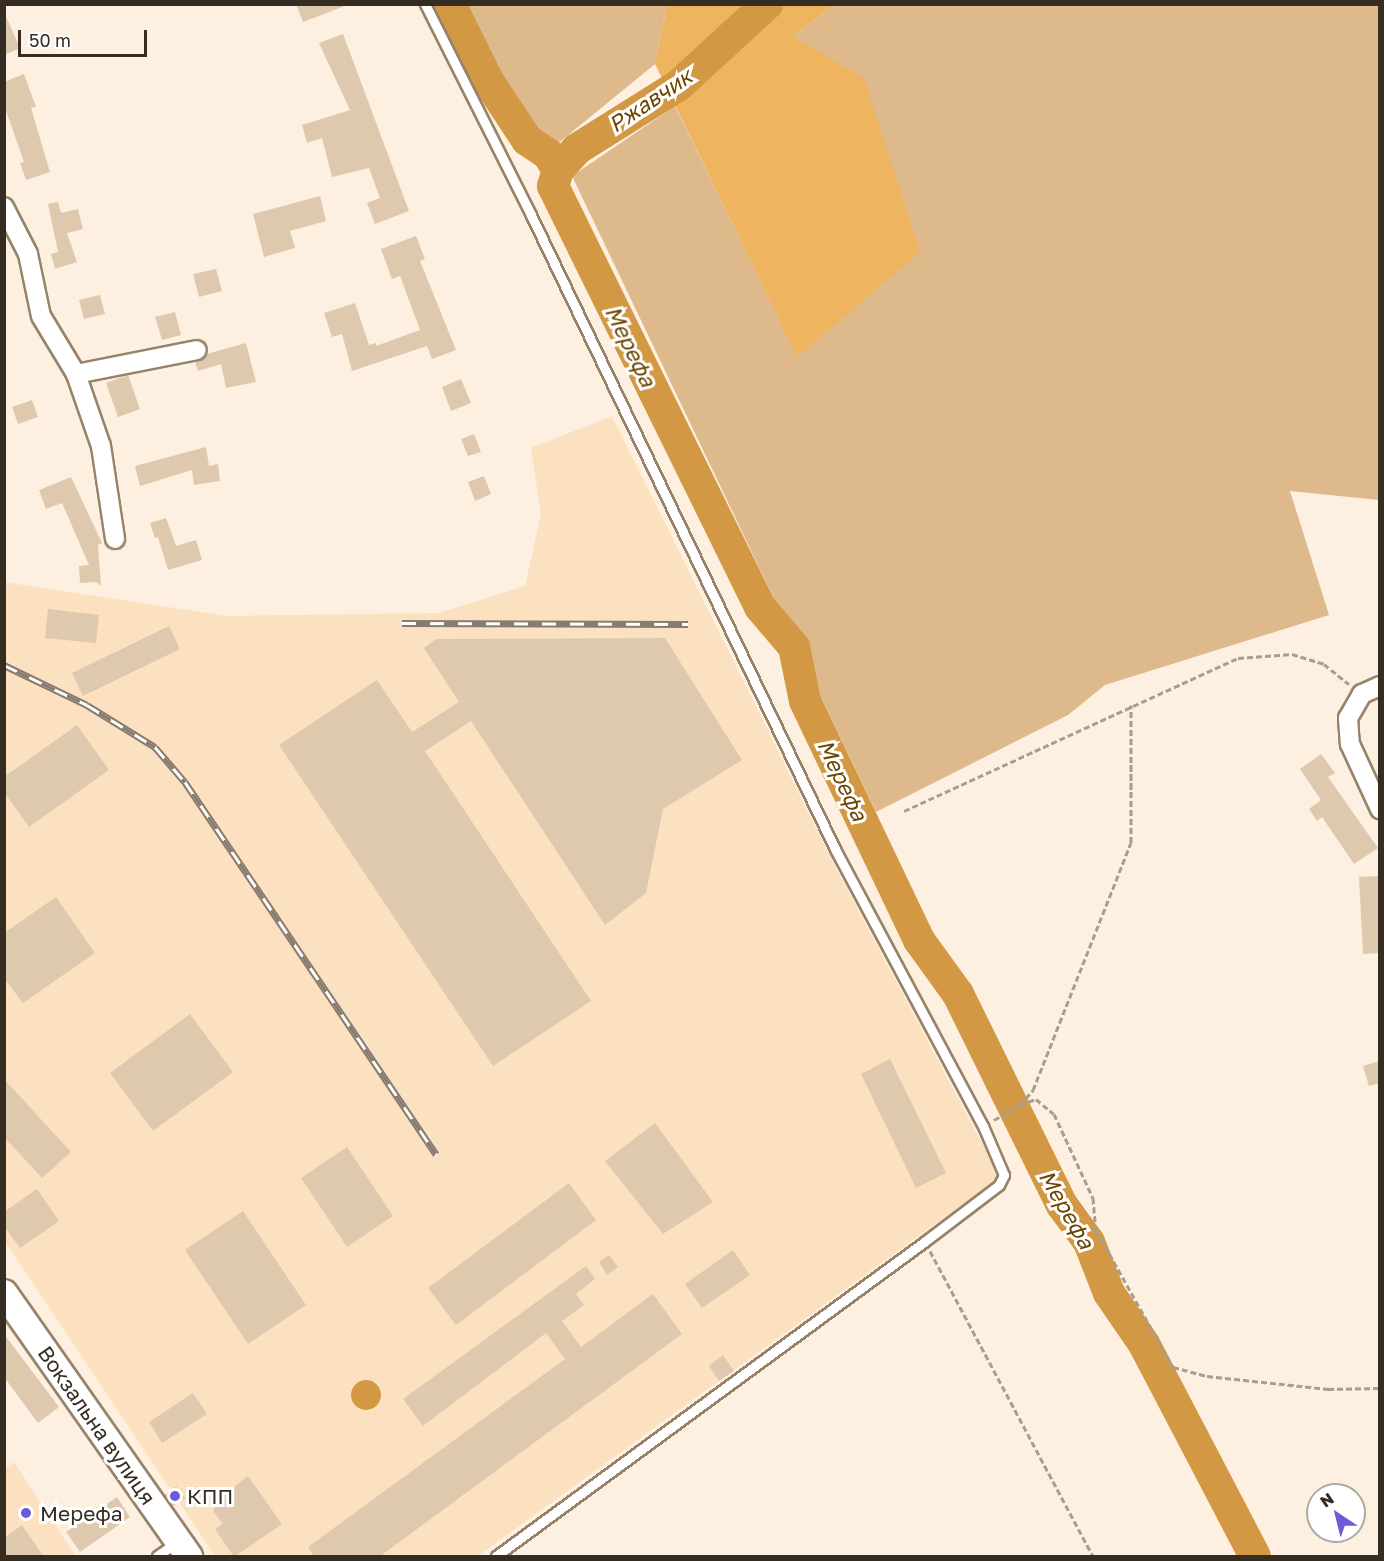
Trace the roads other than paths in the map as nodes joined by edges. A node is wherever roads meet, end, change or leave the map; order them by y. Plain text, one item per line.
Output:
1 (425, 4) edge
2 (4, 207) edge
3 (197, 350) dead end
4 (76, 374) junction
5 (115, 539) dead end
6 (1380, 686) edge
7 (1380, 809) edge
8 (4, 1293) edge
9 (183, 1549) edge
10 (157, 1557) edge
11 (496, 1557) edge

1 - 11 lane
2 - 4 street
3 - 4 street
4 - 5 street
6 - 7 street
8 - 9 street, Вокзальна вулиця
9 - 10 lane

